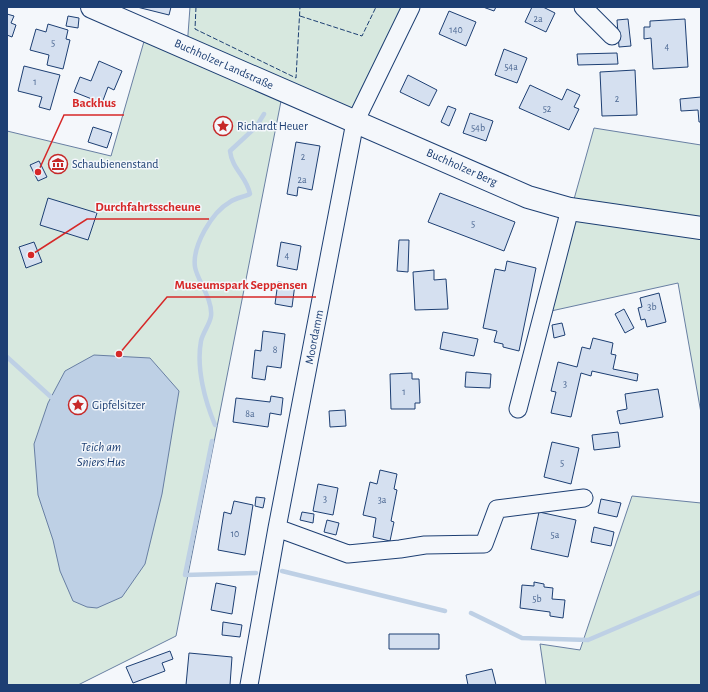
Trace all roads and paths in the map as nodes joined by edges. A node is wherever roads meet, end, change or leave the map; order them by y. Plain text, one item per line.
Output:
1 (92, 7) edge
2 (411, 7) edge
3 (583, 7) edge
4 (612, 36) dead end
5 (356, 122) junction
6 (570, 209) junction
7 (701, 228) edge
8 (518, 409) dead end
9 (584, 498) dead end
10 (277, 528) junction
11 (249, 685) edge

1 - 5 main road, Buchholzer Landstraße
2 - 5 street, Moordamm
3 - 4 street
5 - 6 main road, Buchholzer Berg
5 - 10 street, Moordamm
6 - 7 main road, Buchholzer Berg
6 - 8 street
9 - 10 street
10 - 11 street, Moordamm

